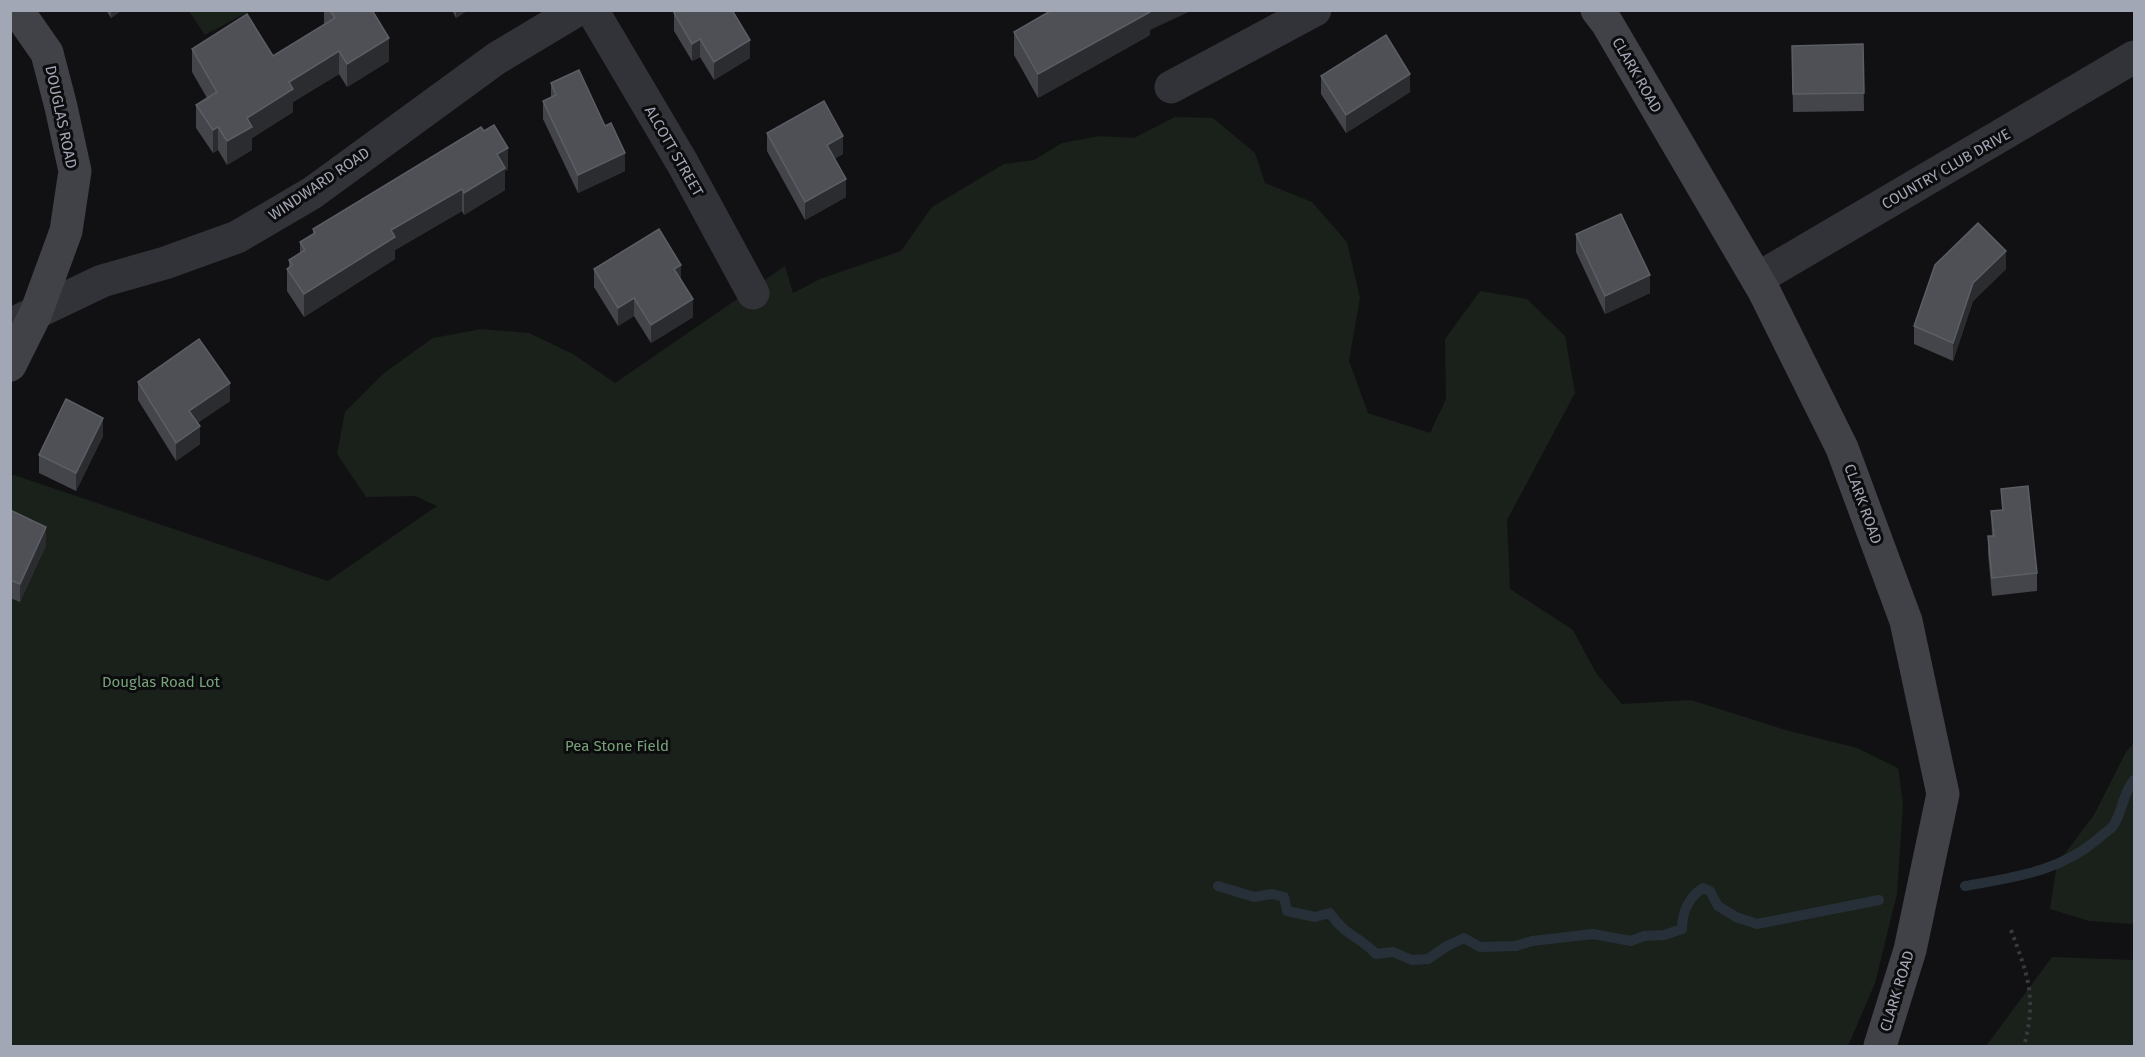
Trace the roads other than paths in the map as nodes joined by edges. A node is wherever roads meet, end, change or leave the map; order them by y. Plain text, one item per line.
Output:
1 (17, 10) edge
2 (577, 10) edge
3 (592, 10) edge
4 (1315, 10) edge
5 (1597, 10) edge
6 (2134, 57) edge
7 (1171, 87) dead end
8 (1757, 279) junction
9 (753, 293) dead end
10 (23, 319) edge
11 (10, 364) edge
12 (1880, 1047) edge

1 - 10 street, DOUGLAS ROAD
2 - 10 street, WINDWARD ROAD
3 - 9 street, ALCOTT STREET
4 - 7 street
5 - 8 street, CLARK ROAD
6 - 8 street, COUNTRY CLUB DRIVE
8 - 12 street, CLARK ROAD
10 - 11 street, DOUGLAS ROAD

